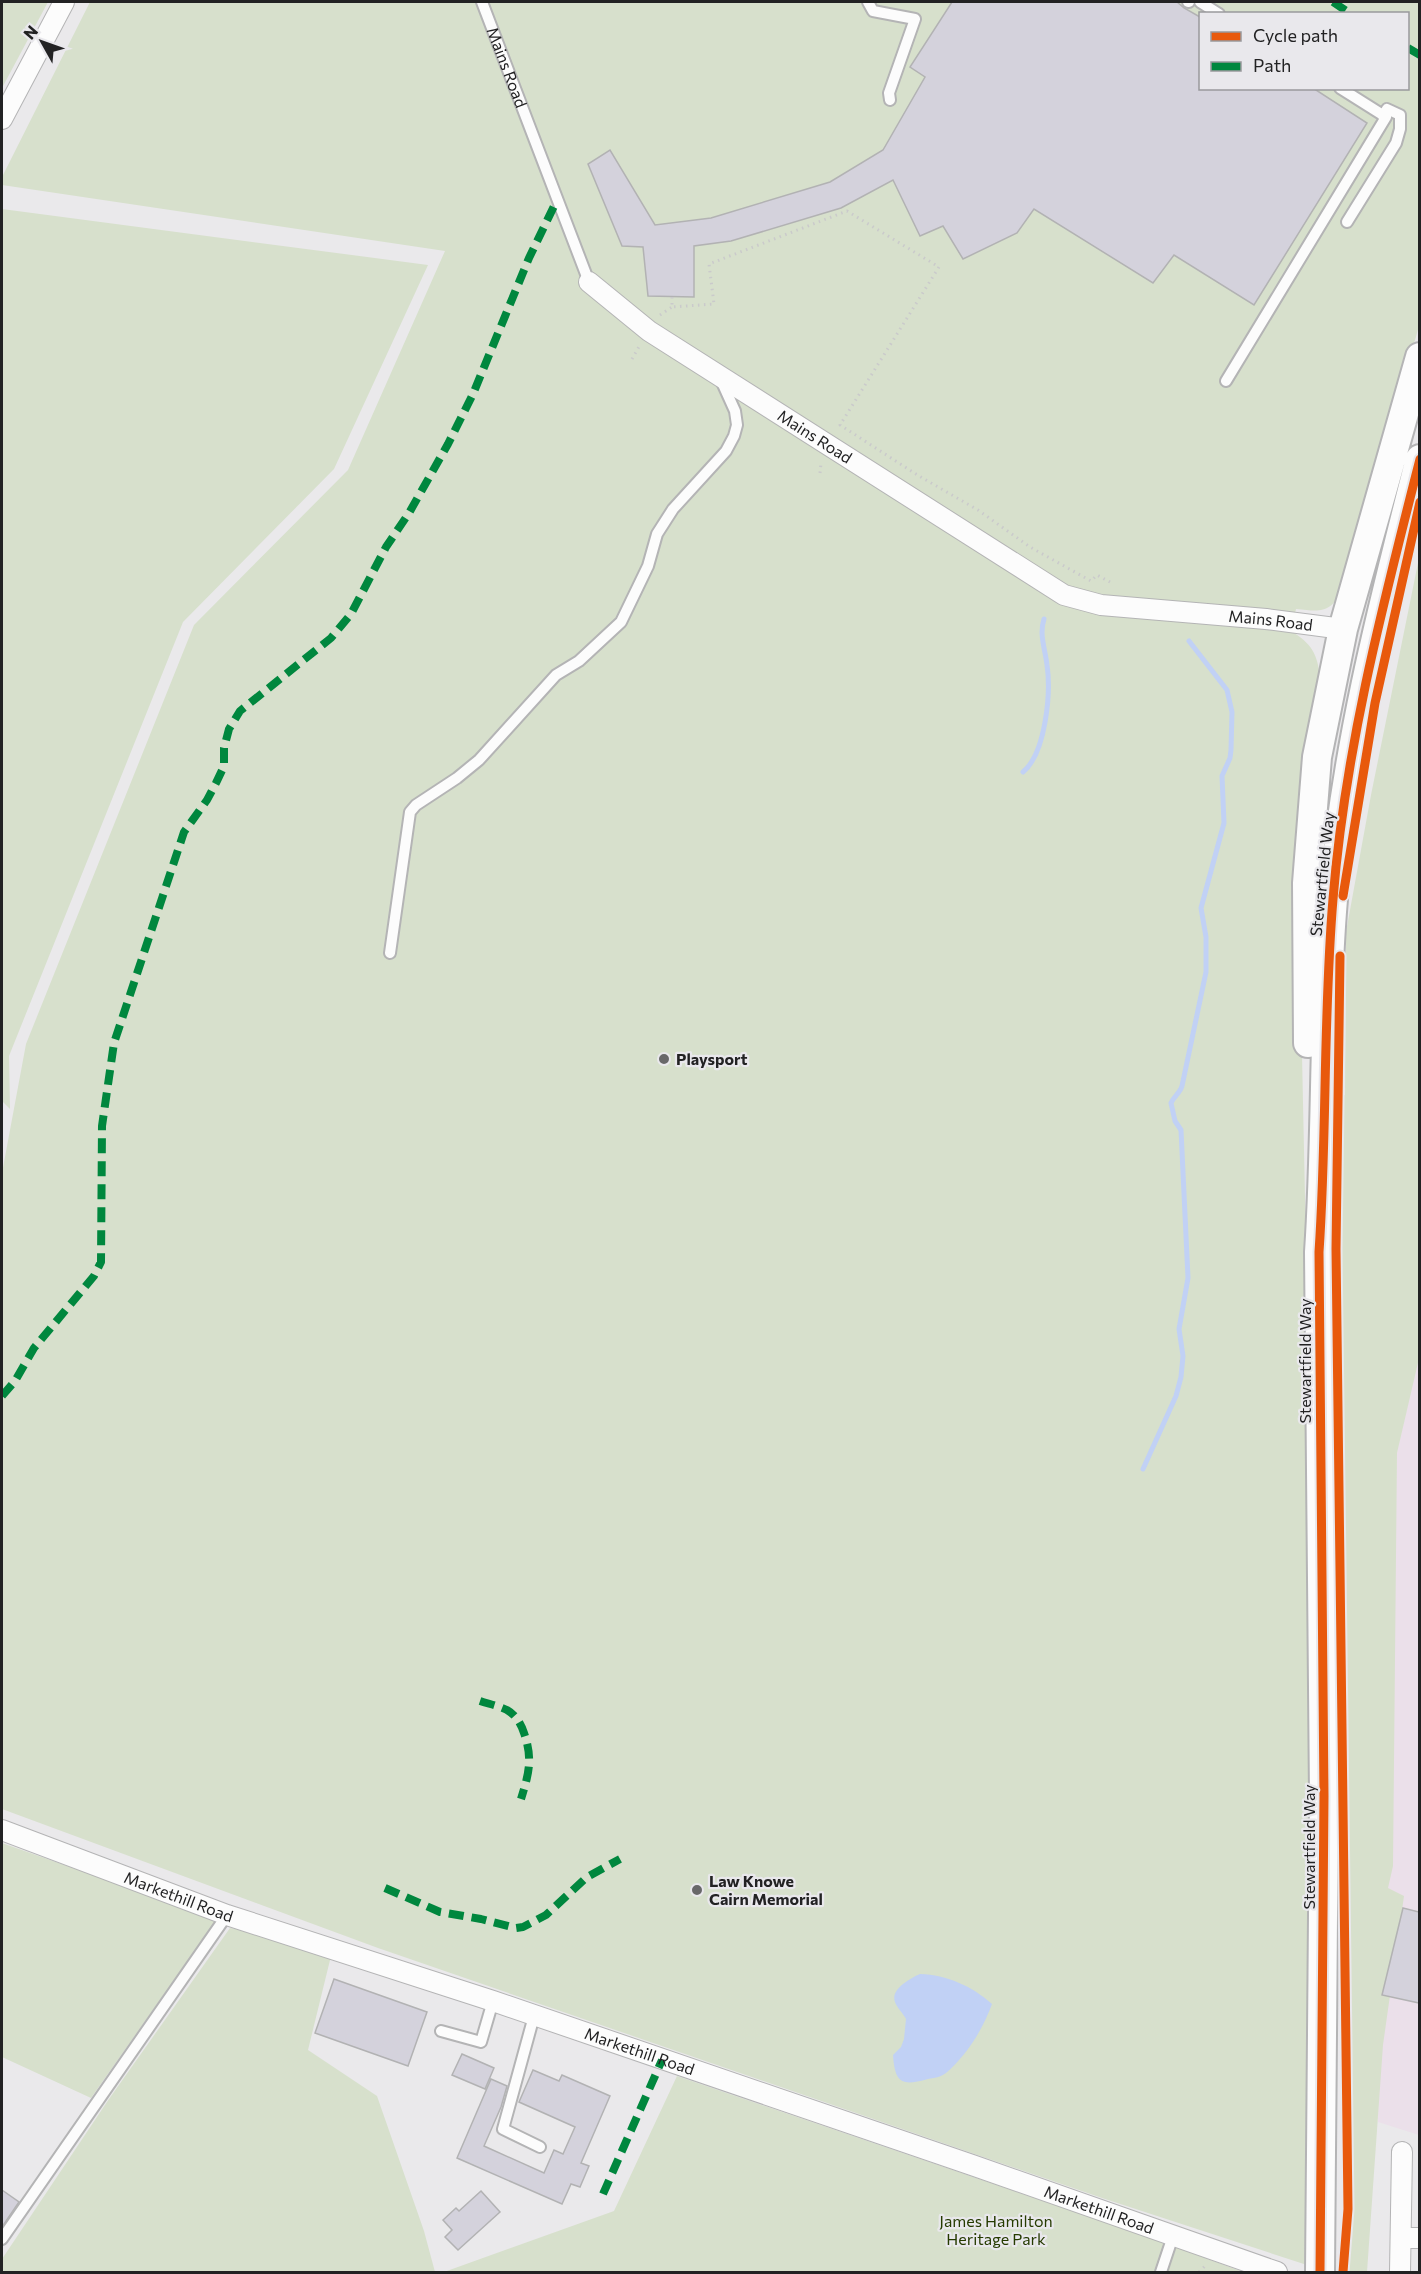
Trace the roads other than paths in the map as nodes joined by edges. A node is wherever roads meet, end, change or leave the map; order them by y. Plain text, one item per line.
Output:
1 (64, 2) edge
2 (482, 2) edge
3 (868, 2) edge
4 (1200, 2) edge
5 (1216, 12) edge
6 (1343, 90) edge
7 (890, 100) dead end
8 (1383, 116) junction
9 (2, 119) edge
10 (1347, 222) dead end
11 (589, 282) joint
12 (1419, 357) edge
13 (718, 375) junction
14 (1226, 381) dead end
15 (1419, 459) edge
16 (1342, 628) junction
17 (390, 953) dead end
18 (1320, 1252) junction
19 (2, 1830) edge
20 (227, 1915) junction
21 (493, 2001) junction
22 (534, 2016) junction
23 (441, 2031) dead end
24 (540, 2146) dead end
25 (1401, 2152) dead end
26 (1173, 2236) junction
27 (1410, 2238) edge
28 (2, 2239) edge
29 (1161, 2272) edge
30 (1277, 2272) edge
31 (1320, 2272) edge
32 (1400, 2272) edge

1 - 9 street
2 - 11 lane, Mains Road
3 - 7 lane
4 - 5 lane
6 - 8 lane
8 - 10 lane
8 - 14 lane
11 - 13 street, Mains Road
12 - 16 street, Stewartfield Way
13 - 16 street, Mains Road
13 - 17 lane
15 - 18 street, Stewartfield Way
16 - 18 street, Stewartfield Way
18 - 31 street, Stewartfield Way
19 - 20 street, Markethill Road
20 - 21 street, Markethill Road
20 - 28 lane
21 - 22 street, Markethill Road
21 - 23 lane
22 - 24 lane
22 - 26 street, Markethill Road
25 - 27 street
26 - 29 lane
26 - 30 street, Markethill Road
27 - 32 street

